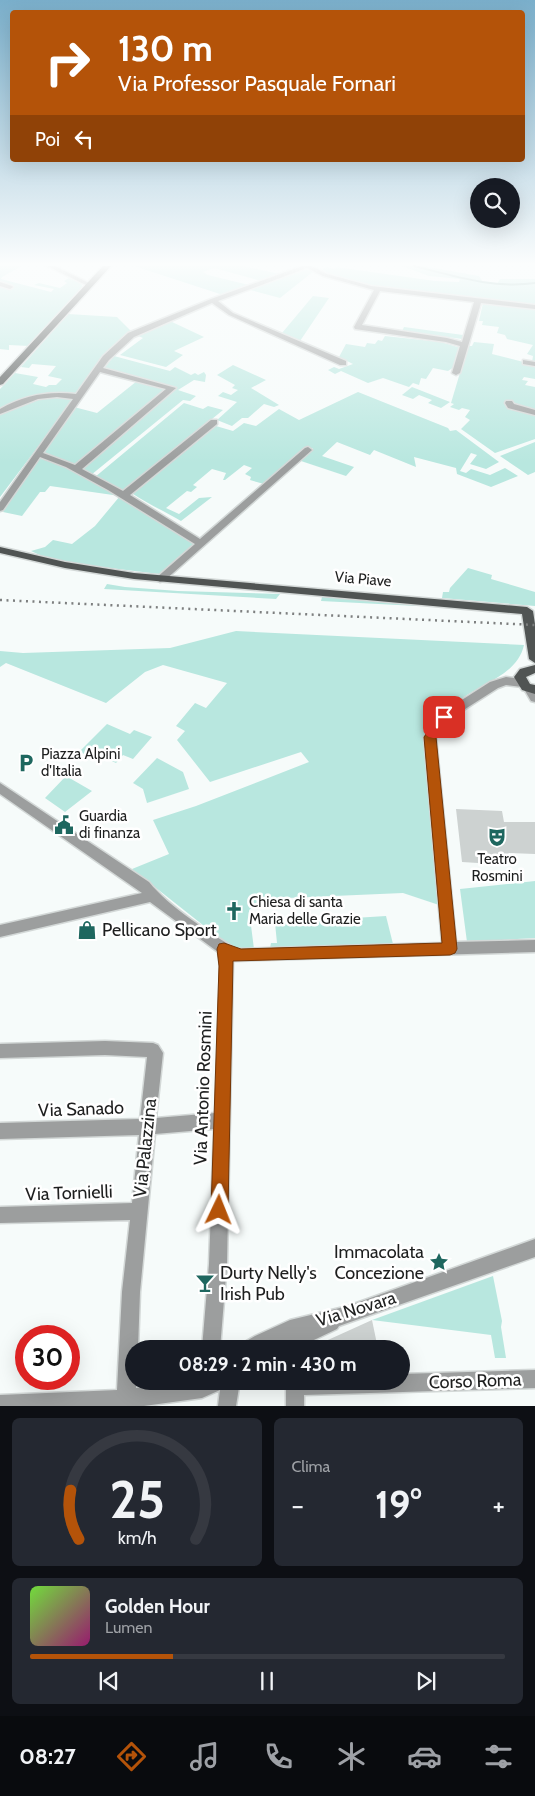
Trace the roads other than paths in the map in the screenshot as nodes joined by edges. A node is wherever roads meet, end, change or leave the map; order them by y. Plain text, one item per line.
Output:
1 (46, 332) edge
2 (139, 332) edge
3 (271, 332) edge
4 (390, 332) edge
5 (469, 332) edge
6 (465, 345) junction
7 (526, 362) dead end
8 (343, 363) dead end
9 (535, 364) edge
10 (99, 369) junction
11 (456, 373) dead end
12 (0, 382) edge
13 (79, 397) junction
14 (510, 403) dead end
15 (0, 412) edge
16 (535, 412) edge
17 (214, 422) dead end
18 (308, 450) dead end
19 (38, 454) junction
20 (76, 469) junction
21 (124, 495) junction
22 (0, 508) edge
23 (200, 543) junction
24 (0, 550) edge
25 (160, 579) junction
26 (531, 611) edge
27 (533, 648) edge
28 (530, 683) edge
29 (0, 788) edge
30 (152, 896) junction
31 (0, 931) edge
32 (535, 946) edge
33 (450, 949) junction
34 (229, 952) junction
35 (0, 1051) edge
36 (222, 1120) junction
37 (148, 1126) junction
38 (0, 1132) edge
39 (138, 1211) junction
40 (0, 1215) edge
41 (535, 1248) edge
42 (348, 1315) junction
43 (212, 1340) edge
44 (271, 1340) edge
45 (294, 1340) edge
46 (535, 1379) edge
47 (410, 1382) edge
48 (197, 1390) edge
49 (230, 1390) edge
50 (294, 1390) edge
51 (126, 1403) edge
52 (0, 1404) edge
53 (227, 1406) edge
54 (295, 1406) edge

1 - 12 main road
2 - 10 street
3 - 8 street
4 - 6 street
5 - 6 street
6 - 11 street
7 - 9 street
10 - 13 street
10 - 20 street
13 - 15 street
13 - 19 street
14 - 16 street
17 - 21 street
18 - 23 street
19 - 20 street
19 - 22 street
20 - 21 street
21 - 23 street
23 - 25 street
24 - 25 main road, Via Piave
25 - 26 main road, Via Piave
26 - 27 main road, Via Piave
27 - 28 main road, Via Piave
28 - 33 street
29 - 30 street
30 - 31 street
30 - 34 street
32 - 33 street
33 - 34 street
34 - 36 street, Via Antonio Rosmini
35 - 37 street, Via Palazzina
36 - 37 street, Via Sanado
36 - 43 street, Via Antonio Rosmini
37 - 38 street, Via Sanado
37 - 39 street, Via Palazzina
39 - 40 street, Via Tornielli
39 - 51 street, Via Palazzina
41 - 42 street, Via Novara
42 - 44 street, Via Novara
42 - 45 street
46 - 47 street, Corso Roma
48 - 51 street
49 - 53 street
50 - 54 street
51 - 52 street

